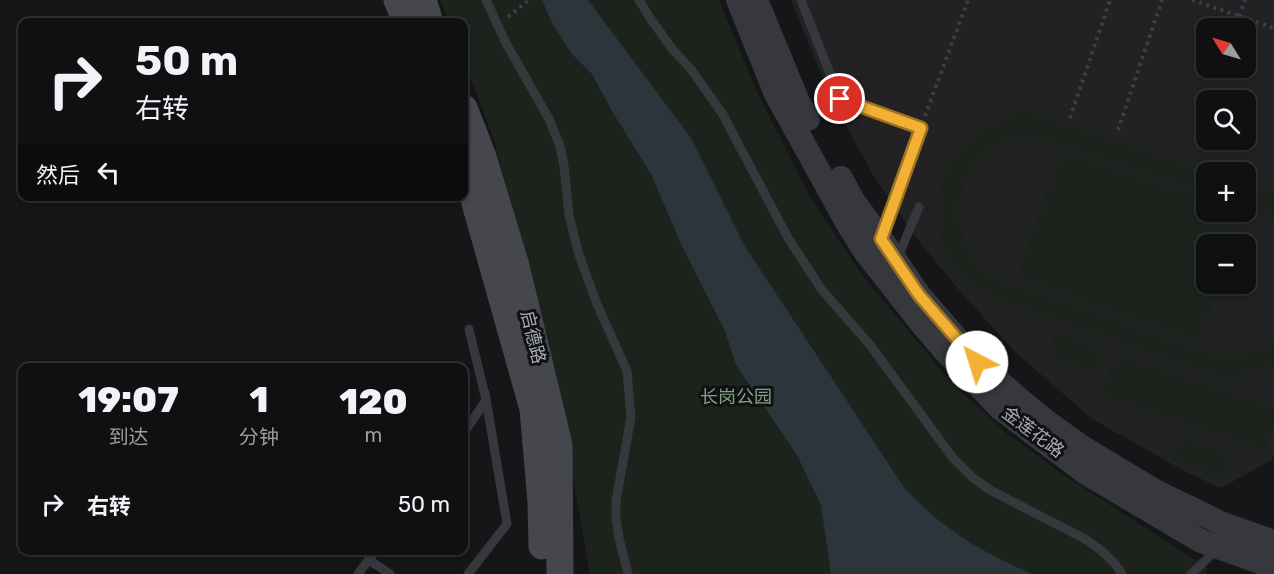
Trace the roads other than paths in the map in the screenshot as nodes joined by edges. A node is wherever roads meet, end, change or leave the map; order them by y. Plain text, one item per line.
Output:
1 (397, 0) edge
2 (423, 0) edge
3 (486, 0) edge
4 (639, 0) edge
5 (738, 0) edge
6 (756, 0) edge
7 (801, 0) edge
8 (404, 18) edge
9 (429, 18) edge
10 (468, 118) edge
11 (468, 178) edge
12 (919, 207) dead end
13 (881, 239) junction
14 (896, 261) junction
15 (469, 329) dead end
16 (486, 400) junction
17 (468, 427) edge
18 (1274, 542) edge
19 (372, 555) edge
20 (1210, 556) dead end
21 (369, 560) junction
22 (1274, 567) edge
23 (358, 574) edge
24 (390, 574) edge
25 (468, 574) edge
26 (543, 574) edge
27 (560, 574) edge
28 (628, 574) edge
29 (1122, 574) edge
30 (1191, 574) edge

1 - 8 main road
2 - 9 main road
3 - 28 lane
4 - 29 lane
5 - 22 street, 金莲花路
6 - 13 street, 金莲花路
7 - 13 lane
10 - 27 main road, 启德路
11 - 26 main road, 启德路
12 - 14 lane
13 - 14 street, 金莲花路
14 - 18 street, 金莲花路
15 - 16 lane
16 - 17 lane
16 - 25 lane
19 - 21 lane
20 - 30 lane
21 - 23 lane
21 - 24 lane

